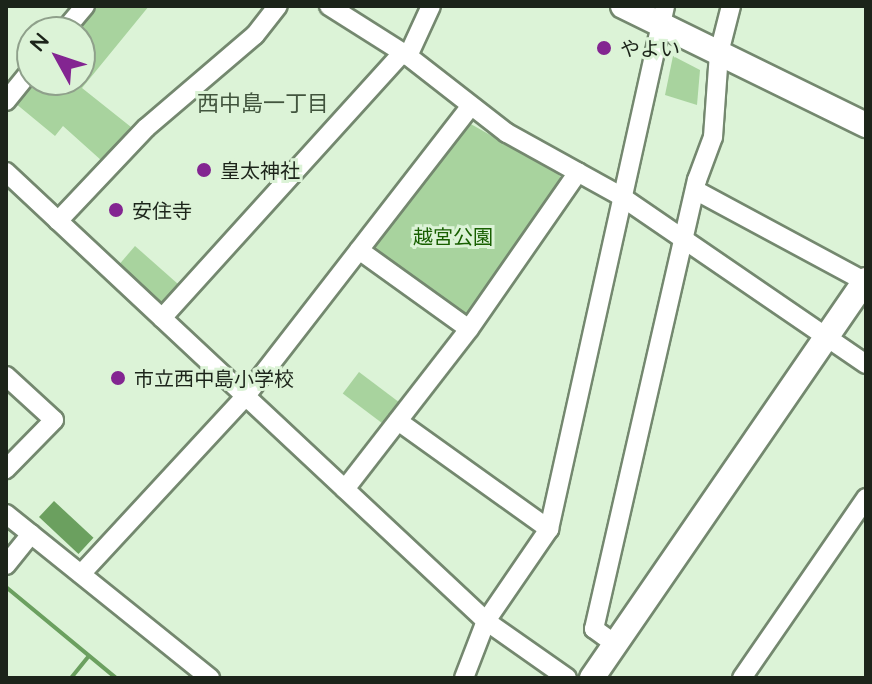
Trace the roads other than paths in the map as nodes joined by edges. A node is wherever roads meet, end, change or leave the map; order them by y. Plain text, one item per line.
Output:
1 (278, 6) edge
2 (329, 6) edge
3 (431, 6) edge
4 (623, 6) edge
5 (731, 6) edge
6 (663, 15) edge
7 (719, 53) junction
8 (405, 54) junction
9 (471, 106) junction
10 (866, 125) edge
11 (6, 172) edge
12 (578, 172) junction
13 (695, 190) junction
14 (619, 195) junction
15 (58, 221) junction
16 (685, 239) junction
17 (359, 250) junction
18 (866, 281) edge
19 (162, 318) junction
20 (469, 329) junction
21 (826, 337) junction
22 (866, 364) edge
23 (6, 376) edge
24 (245, 397) junction
25 (398, 421) junction
26 (8, 463) edge
27 (345, 489) junction
28 (866, 498) edge
29 (6, 514) edge
30 (549, 529) junction
31 (31, 534) junction
32 (6, 565) edge
33 (81, 574) junction
34 (486, 621) junction
35 (615, 644) junction
36 (210, 678) edge
37 (464, 678) edge
38 (567, 678) edge
39 (592, 678) edge
40 (742, 678) edge

1 - 15 street
2 - 8 street
3 - 8 street
4 - 6 street
5 - 7 street
6 - 7 street
6 - 14 street
7 - 10 street
7 - 13 street
8 - 9 street
8 - 19 street
9 - 12 street
9 - 17 street
11 - 15 street
12 - 14 street
12 - 20 street
13 - 16 street
13 - 18 street
14 - 16 street
14 - 30 street
15 - 19 street
16 - 21 street
16 - 35 street
17 - 20 street
17 - 24 street
18 - 21 street
19 - 24 street
20 - 25 street
21 - 22 street
21 - 35 street
23 - 26 street
24 - 27 street
24 - 33 street
25 - 27 street
25 - 30 street
27 - 34 street
28 - 40 street
29 - 31 street
30 - 34 street
31 - 32 street
31 - 33 street
33 - 36 street
34 - 37 street
34 - 38 street
35 - 39 street

